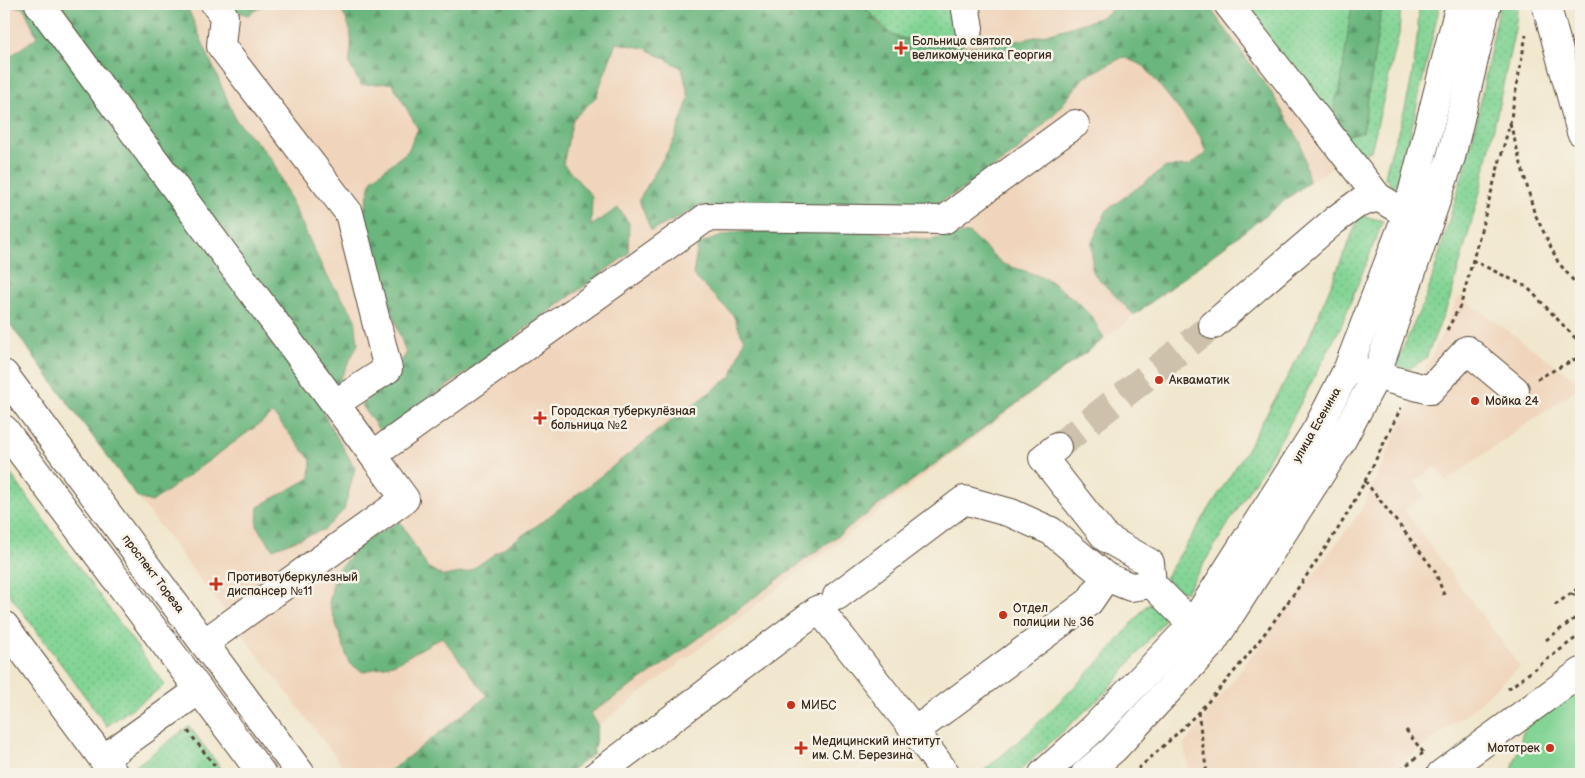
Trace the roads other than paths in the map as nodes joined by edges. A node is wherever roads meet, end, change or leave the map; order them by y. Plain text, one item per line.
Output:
1 (215, 4) edge
2 (1228, 4) edge
3 (1460, 4) edge
4 (1487, 4) edge
5 (1546, 4) edge
6 (45, 6) edge
7 (1075, 124) dead end
8 (1581, 132) edge
9 (1378, 197) junction
10 (1417, 220) junction
11 (1213, 325) tunnel mouth
12 (1348, 368) junction
13 (4, 374) edge
14 (1376, 376) junction
15 (1516, 390) road end
16 (336, 403) junction
17 (4, 429) edge
18 (1058, 446) tunnel mouth
19 (373, 455) junction
20 (1106, 577) junction
21 (1152, 584) junction
22 (837, 596) dead end
23 (4, 625) edge
24 (1192, 625) junction
25 (204, 643) junction
26 (1212, 643) junction
27 (1581, 672) edge
28 (199, 690) junction
29 (915, 731) junction
30 (109, 767) edge
31 (262, 774) edge
32 (301, 774) edge
33 (598, 774) edge
34 (946, 774) edge
35 (1042, 774) edge
36 (1084, 774) edge
37 (1441, 774) edge

1 - 16 street
2 - 9 street
3 - 10 street, улица Есенина
4 - 10 street, улица Есенина
5 - 8 street
6 - 16 street
7 - 19 street
9 - 10 street
9 - 11 street
10 - 12 street, улица Есенина
10 - 14 street, улица Есенина
12 - 14 street
12 - 24 street, улица Есенина
13 - 25 street, проспект Тореза
14 - 15 street
14 - 26 street, улица Есенина
16 - 19 street
17 - 28 street
18 - 21 street
19 - 25 street
20 - 21 street
20 - 22 street
20 - 29 street
21 - 24 street
23 - 30 street
24 - 26 street
24 - 35 street, улица Есенина
25 - 32 street, проспект Тореза
26 - 36 street, улица Есенина
27 - 37 street
28 - 30 street
28 - 31 street
29 - 33 street
29 - 34 street

